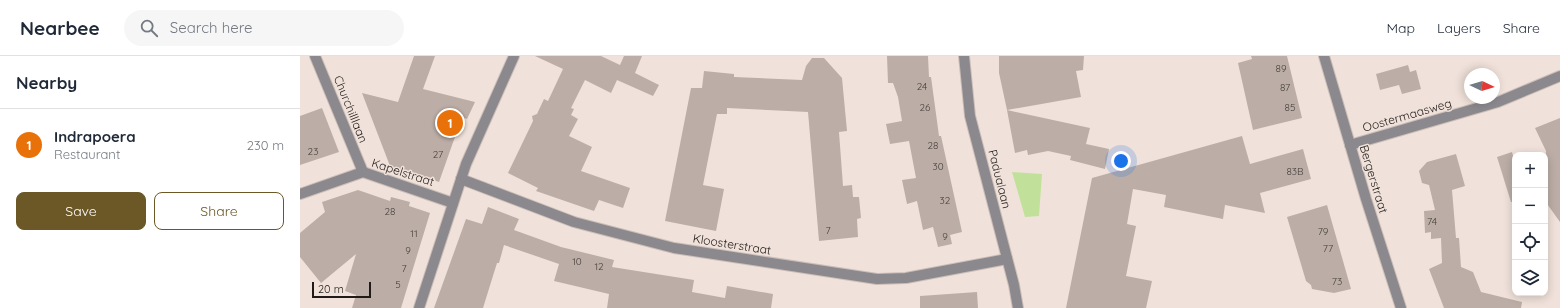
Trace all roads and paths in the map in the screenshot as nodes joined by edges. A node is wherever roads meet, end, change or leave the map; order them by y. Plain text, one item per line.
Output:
1 (315, 56) edge
2 (514, 56) edge
3 (964, 56) edge
4 (1324, 56) edge
5 (1560, 76) edge
6 (1350, 145) junction
7 (363, 172) junction
8 (461, 180) junction
9 (300, 194) edge
10 (453, 203) junction
11 (1007, 259) junction
12 (419, 308) edge
13 (1018, 308) edge
14 (1401, 308) edge

1 - 7 street, Churchilllaan
2 - 8 street
3 - 11 street, Padualaan
4 - 6 street, Bergerstraat
5 - 6 street, Oostermaasweg
6 - 14 street, Bergerstraat
7 - 9 street, Kapelstraat
7 - 10 street, Kapelstraat
8 - 10 street
8 - 11 street, Kloosterstraat
10 - 12 street
11 - 13 street, Padualaan

